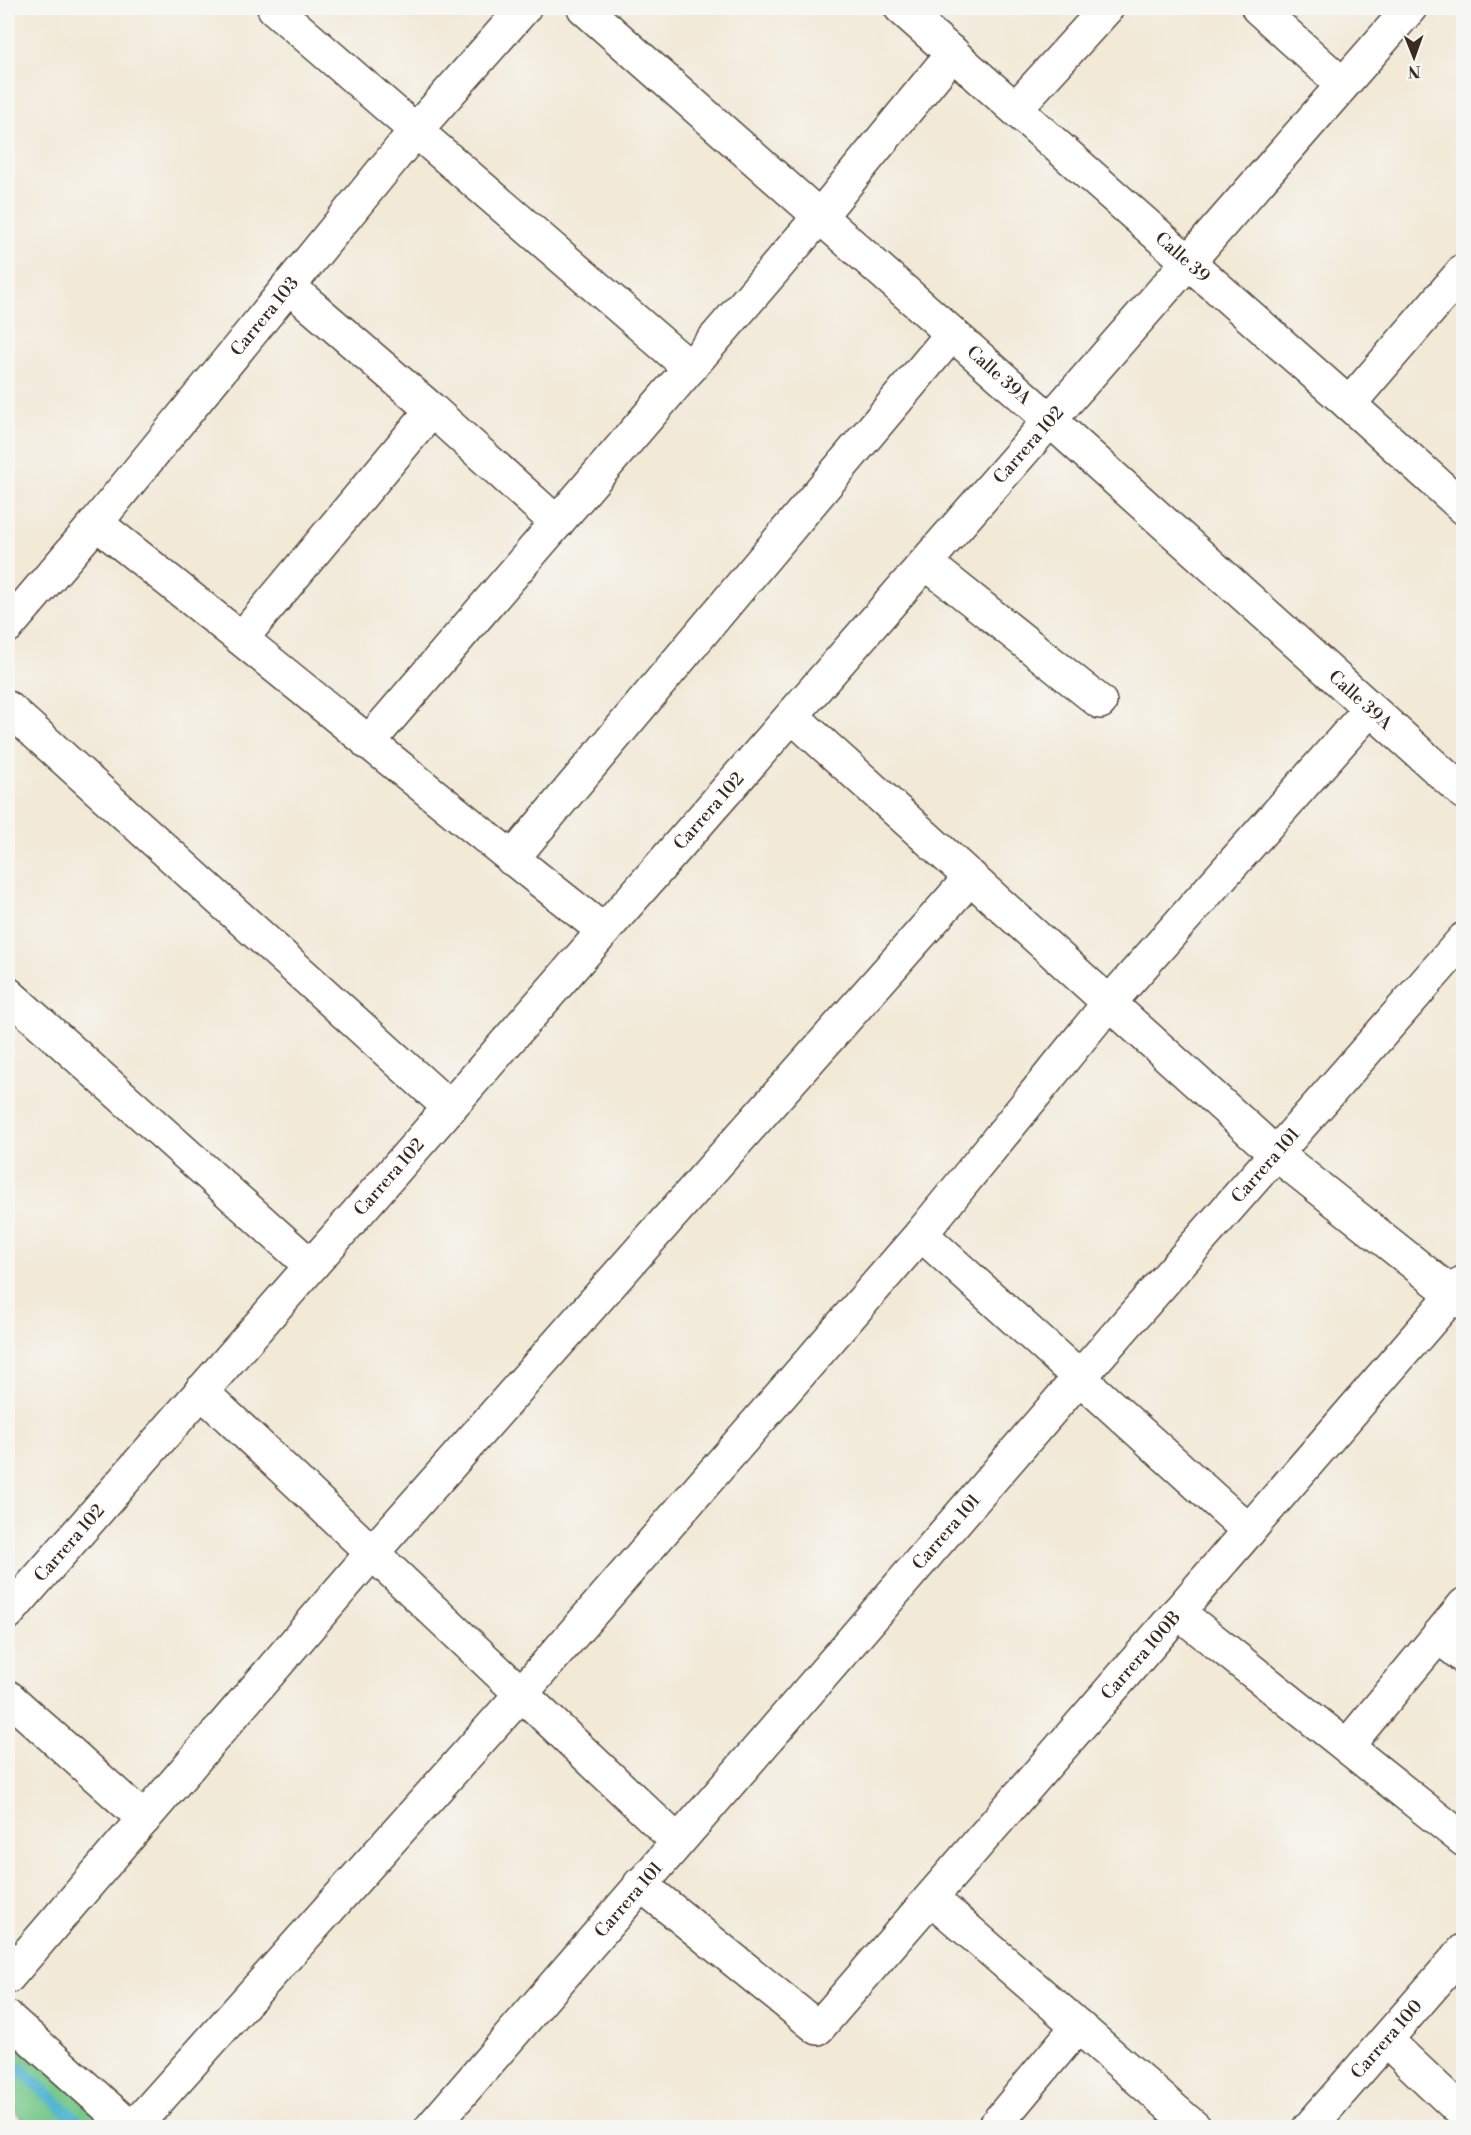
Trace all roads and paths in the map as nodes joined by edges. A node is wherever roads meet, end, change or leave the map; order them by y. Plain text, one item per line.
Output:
1 (274, 8) edge
2 (524, 8) edge
3 (584, 8) edge
4 (901, 8) edge
5 (1107, 8) edge
6 (1258, 8) edge
7 (1410, 8) edge
8 (953, 53) junction
9 (1342, 84) junction
10 (1016, 108) junction
11 (416, 130) junction
12 (820, 216) junction
13 (1187, 261) junction
14 (1464, 270) edge
15 (288, 286) junction
16 (952, 334) junction
17 (690, 368) junction
18 (1349, 404) junction
19 (432, 410) junction
20 (1051, 421) junction
21 (1464, 508) edge
22 (96, 523) junction
23 (557, 523) junction
24 (926, 563) junction
25 (8, 626) edge
26 (242, 638) junction
27 (1100, 702) dead end
28 (8, 708) edge
29 (1370, 709) junction
30 (792, 716) junction
31 (368, 743) junction
32 (1464, 793) edge
33 (512, 859) junction
34 (971, 878) junction
35 (604, 932) junction
36 (1464, 939) edge
37 (8, 994) edge
38 (1109, 1003) junction
39 (450, 1108) junction
40 (1275, 1153) junction
41 (921, 1234) junction
42 (311, 1266) junction
43 (1460, 1293) edge
44 (1078, 1378) junction
45 (201, 1391) junction
46 (1249, 1531) junction
47 (372, 1552) junction
48 (1464, 1605) edge
49 (1178, 1612) junction
50 (8, 1613) edge
51 (1438, 1636) junction
52 (1464, 1657) edge
53 (521, 1694) junction
54 (8, 1697) edge
55 (1347, 1746) junction
56 (144, 1819) junction
57 (1464, 1840) edge
58 (677, 1841) junction
59 (640, 1884) junction
60 (931, 1898) junction
61 (1464, 1950) edge
62 (8, 1977) edge
63 (8, 2018) edge
64 (1078, 2026) junction
65 (1386, 2040) junction
66 (1464, 2114) edge
67 (132, 2127) edge
68 (431, 2127) edge
69 (993, 2127) edge
70 (1194, 2127) edge
71 (1309, 2127) edge

1 - 11 street
2 - 11 street, Carrera 103
3 - 12 street, Calle 39A
4 - 8 street, Calle 39
5 - 10 street
6 - 9 street
7 - 9 street, Carrera 102
8 - 10 street, Calle 39
8 - 12 street
9 - 13 street, Carrera 102
10 - 13 street, Calle 39
11 - 15 street, Carrera 103
11 - 17 street
12 - 16 street, Calle 39A
12 - 17 street
13 - 18 street, Calle 39
13 - 20 street, Carrera 102
14 - 18 street
15 - 19 street
15 - 22 street, Carrera 103
16 - 20 street, Calle 39A
16 - 33 street
17 - 23 street
18 - 21 street, Calle 39
19 - 23 street
19 - 26 street
20 - 24 street, Carrera 102
20 - 29 street, Calle 39A
22 - 25 street, Carrera 103
22 - 26 street
23 - 31 street
24 - 27 street
24 - 30 street, Carrera 102
26 - 31 street
28 - 39 street
29 - 32 street, Calle 39A
29 - 38 street
30 - 34 street
30 - 35 street, Carrera 102
31 - 33 street
33 - 35 street
34 - 38 street
34 - 47 street
35 - 39 street, Carrera 102
36 - 40 street, Carrera 101
37 - 42 street
38 - 40 street
38 - 41 street
39 - 42 street, Carrera 102
40 - 43 street
40 - 44 street, Carrera 101
41 - 44 street
41 - 53 street
42 - 45 street, Carrera 102
43 - 46 street, Carrera 100B
44 - 46 street
44 - 58 street, Carrera 101
45 - 47 street
45 - 50 street, Carrera 102
46 - 49 street, Carrera 100B
47 - 53 street
47 - 56 street
48 - 51 street
49 - 55 street
49 - 60 street, Carrera 100B
51 - 52 street
51 - 55 street
53 - 58 street
53 - 67 street
54 - 56 street
55 - 57 street
56 - 62 street
58 - 59 street, Carrera 101
59 - 60 street, Carrera 100B
59 - 68 street, Carrera 101
60 - 64 street
61 - 65 street, Carrera 100
63 - 67 street
64 - 69 street
64 - 70 street
65 - 66 street
65 - 71 street, Carrera 100

